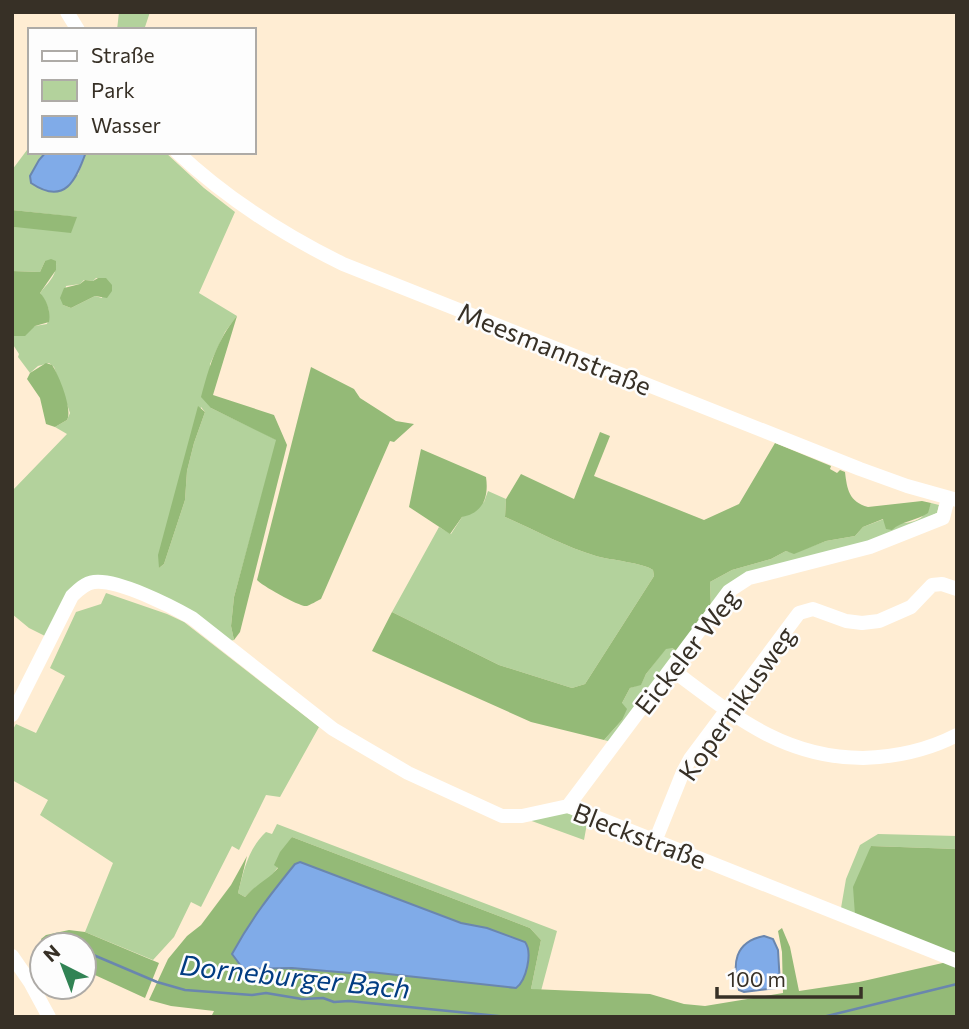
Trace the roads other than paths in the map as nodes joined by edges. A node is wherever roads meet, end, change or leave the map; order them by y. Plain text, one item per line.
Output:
1 (67, 12) edge
2 (77, 28) edge
3 (179, 154) edge
4 (952, 499) edge
5 (957, 589) edge
6 (671, 669) junction
7 (727, 710) junction
8 (12, 715) edge
9 (957, 734) edge
10 (568, 806) junction
11 (656, 839) junction
12 (12, 957) edge
13 (957, 961) edge
14 (49, 1017) edge

1 - 2 street
3 - 4 street, Meesmannstraße
4 - 6 street, Eickeler Weg
5 - 7 street, Kopernikusweg
6 - 7 street
6 - 10 street, Eickeler Weg
7 - 9 street
7 - 11 street, Kopernikusweg
8 - 10 street, Bleckstraße
10 - 11 street, Bleckstraße
11 - 13 street, Bleckstraße
12 - 14 street

